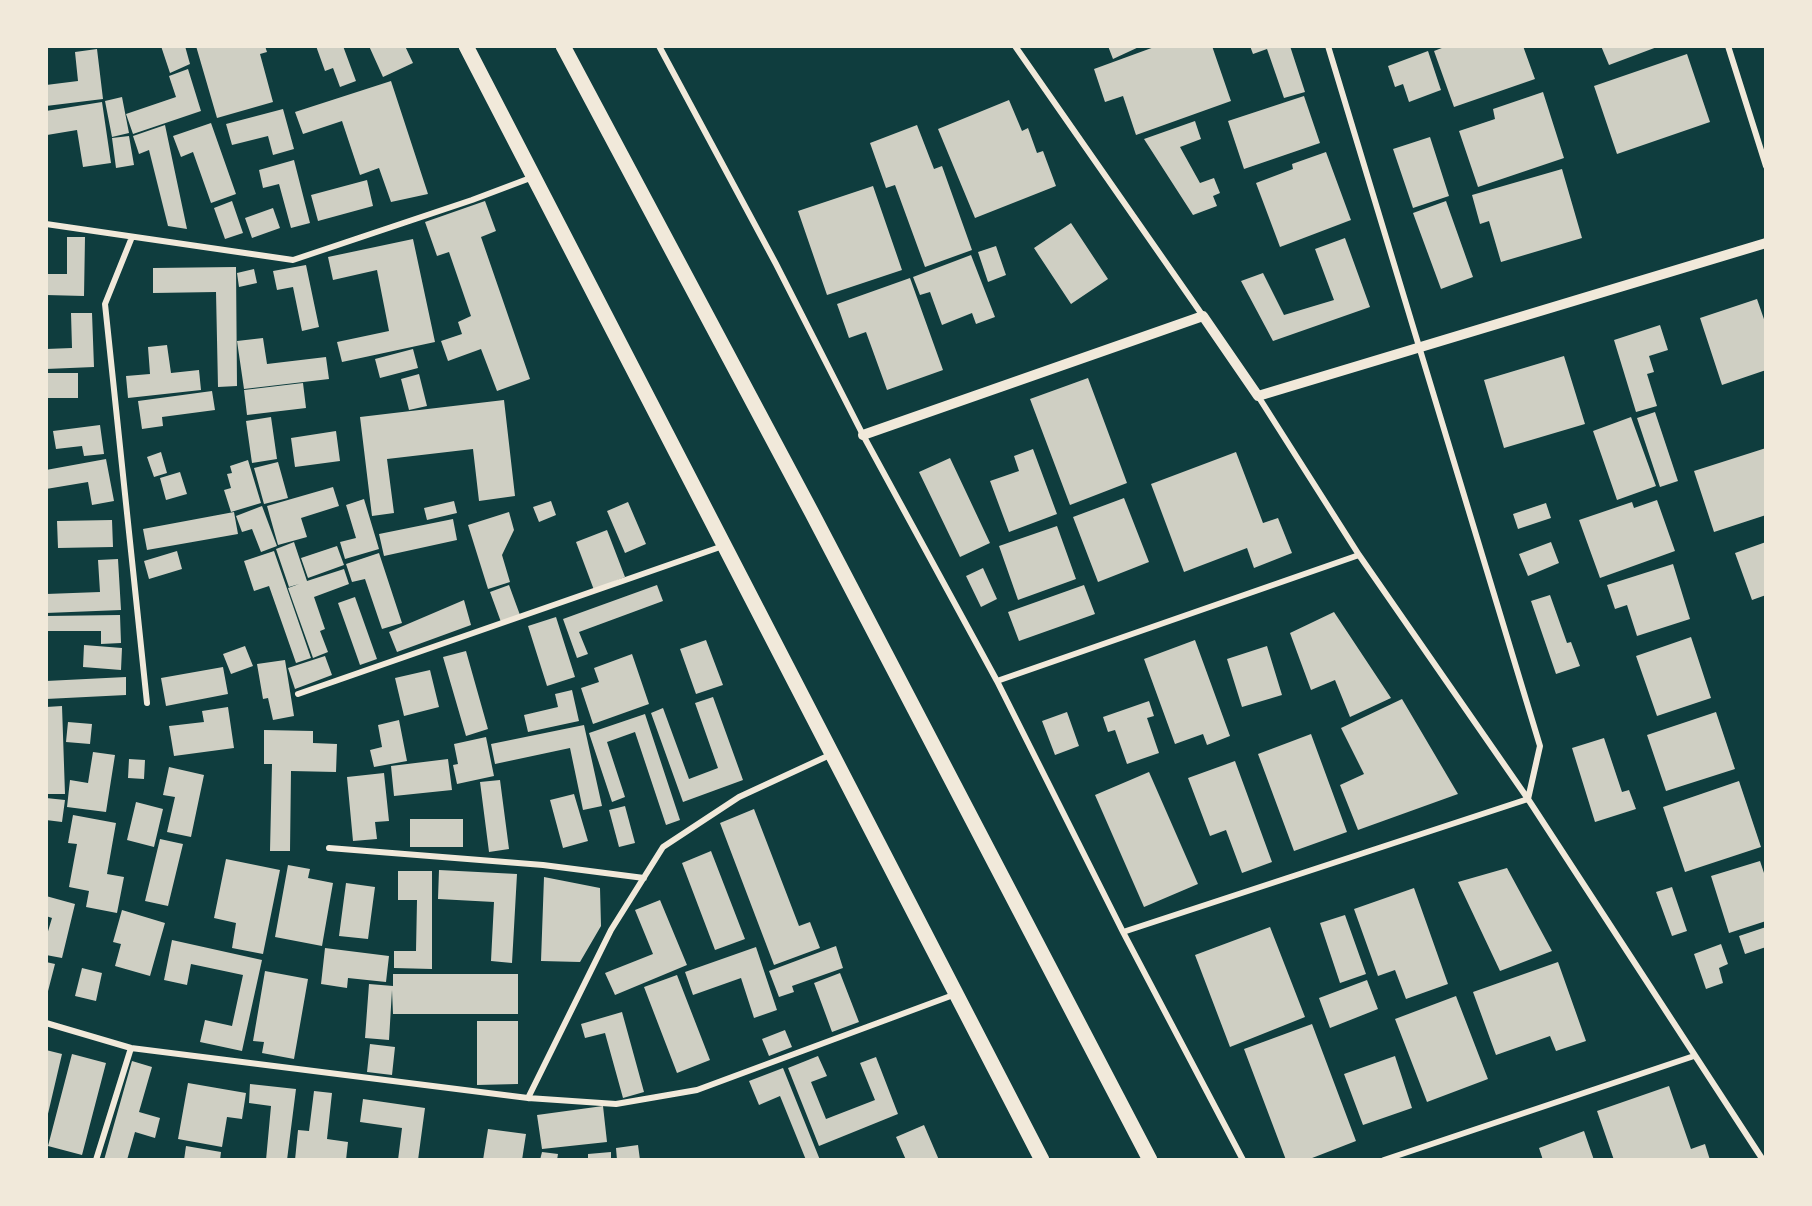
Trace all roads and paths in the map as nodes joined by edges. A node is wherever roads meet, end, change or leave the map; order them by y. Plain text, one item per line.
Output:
1 (466, 46) edge
2 (563, 46) edge
3 (659, 46) edge
4 (1015, 46) edge
5 (1328, 46) edge
6 (1728, 46) edge
7 (1766, 166) edge
8 (533, 177) junction
9 (46, 224) edge
10 (132, 237) junction
11 (1766, 243) edge
12 (1203, 316) junction
13 (1420, 347) junction
14 (1258, 396) junction
15 (863, 435) junction
16 (724, 546) junction
17 (1359, 555) junction
18 (997, 681) junction
19 (298, 694) dead end
20 (147, 703) dead end
21 (832, 754) junction
22 (1528, 799) junction
23 (329, 848) dead end
24 (644, 878) junction
25 (1123, 932) junction
26 (956, 993) junction
27 (46, 1023) edge
28 (131, 1048) junction
29 (1694, 1056) junction
30 (528, 1098) junction
31 (96, 1160) edge
32 (1042, 1160) edge
33 (1150, 1160) edge
34 (1243, 1160) edge
35 (1384, 1160) edge
36 (1763, 1160) edge

1 - 8 main road
2 - 33 main road
3 - 15 street
4 - 12 street
5 - 13 street
6 - 7 street
8 - 10 street
8 - 16 main road
9 - 10 street
10 - 20 street
11 - 13 street
12 - 14 street
12 - 15 street
13 - 14 street
13 - 22 street
14 - 17 street
15 - 18 street
16 - 19 street
16 - 21 main road
17 - 18 street
17 - 22 street
18 - 25 street
21 - 24 street
21 - 26 main road
22 - 25 street
22 - 29 street
23 - 24 street
24 - 30 street
25 - 34 street
26 - 30 street
26 - 32 main road
27 - 28 street
28 - 30 street
28 - 31 street
29 - 35 street
29 - 36 street

